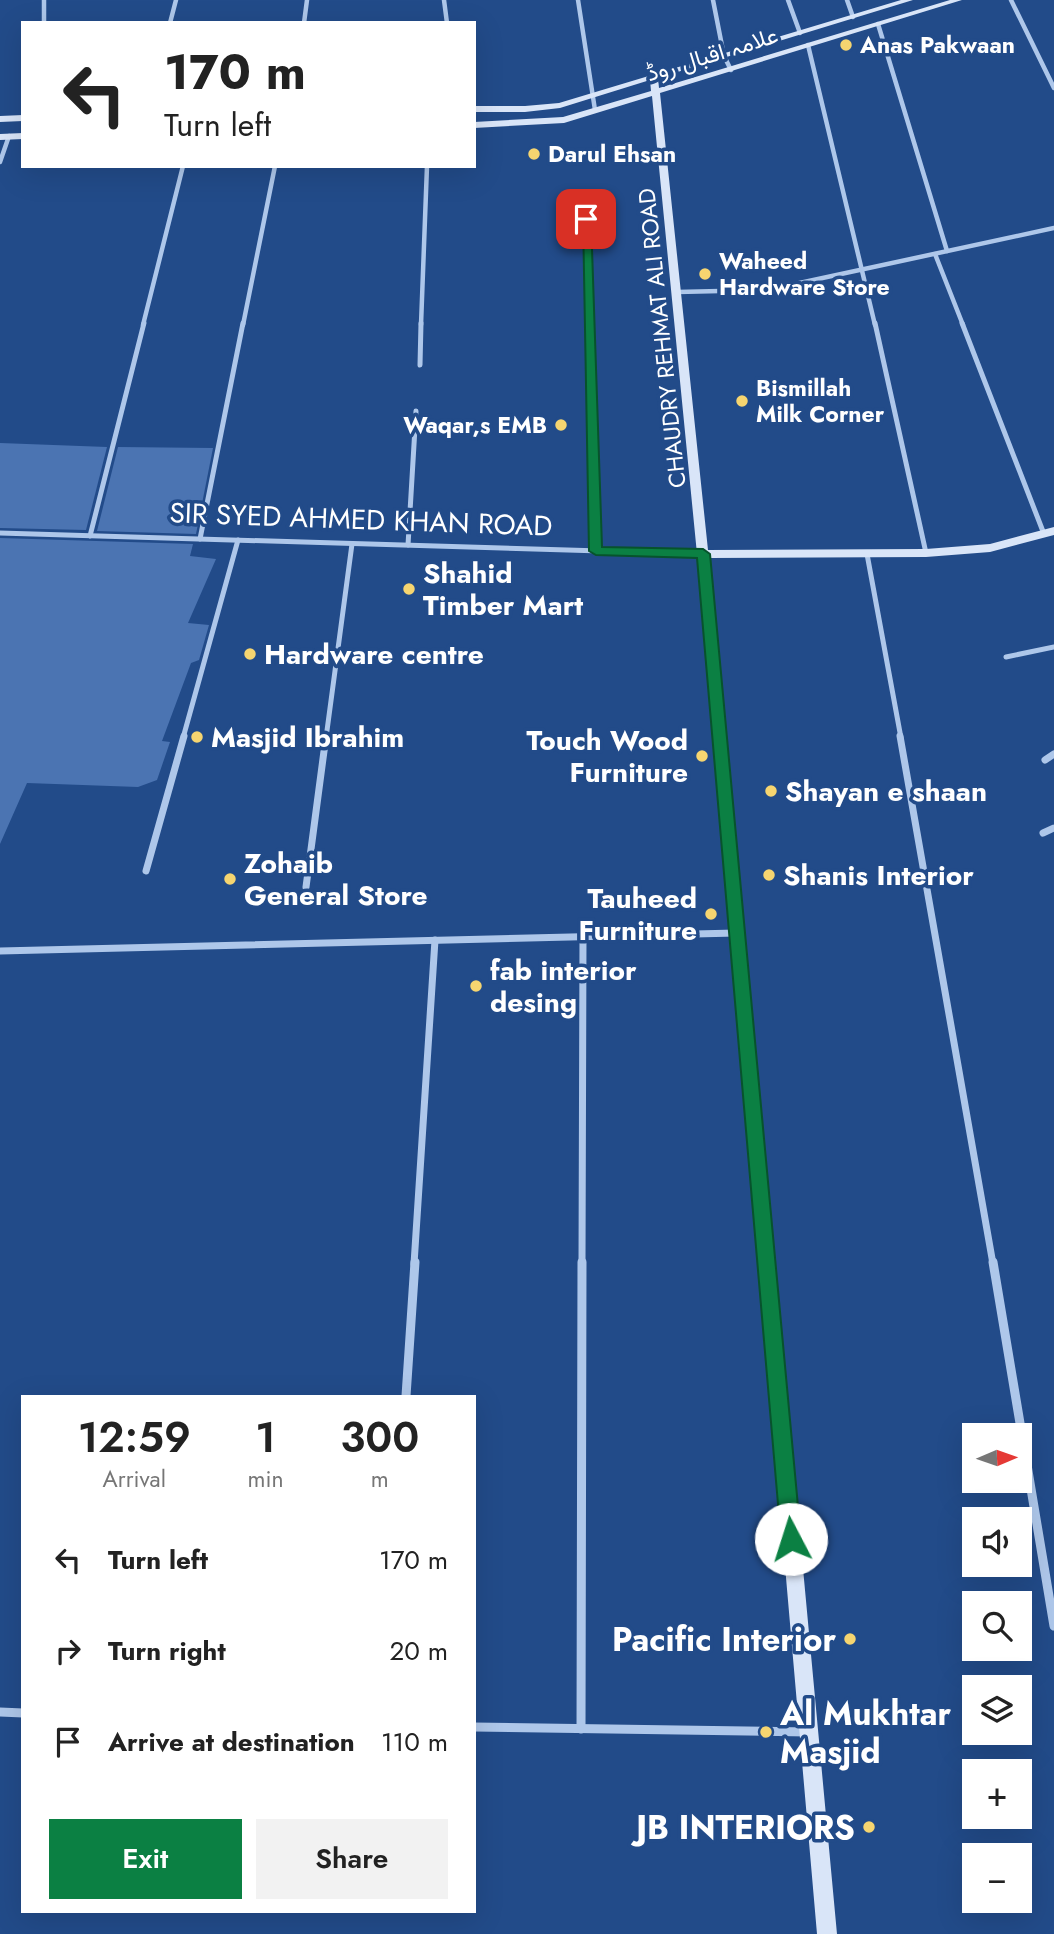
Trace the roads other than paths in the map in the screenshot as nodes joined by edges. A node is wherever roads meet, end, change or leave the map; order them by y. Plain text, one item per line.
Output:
1 (44, 0) edge
2 (176, 0) edge
3 (307, 0) edge
4 (444, 0) edge
5 (578, 0) edge
6 (713, 0) edge
7 (788, 0) edge
8 (847, 0) edge
9 (909, 0) edge
10 (958, 0) edge
11 (1011, 0) edge
12 (853, 17) junction
13 (44, 21) edge
14 (171, 21) edge
15 (304, 21) edge
16 (446, 21) edge
17 (878, 24) junction
18 (800, 33) junction
19 (808, 45) junction
20 (724, 56) junction
21 (731, 70) junction
22 (654, 77) junction
23 (1054, 88) edge
24 (657, 91) junction
25 (593, 95) junction
26 (476, 109) edge
27 (595, 110) junction
28 (21, 118) edge
29 (0, 119) edge
30 (476, 125) edge
31 (4, 136) edge
32 (0, 162) edge
33 (182, 168) edge
34 (275, 168) edge
35 (427, 168) edge
36 (586, 219) dead end
37 (1054, 228) edge
38 (947, 251) junction
39 (935, 254) junction
40 (863, 269) junction
41 (677, 292) junction
42 (419, 365) dead end
43 (416, 411) dead end
44 (0, 533) edge
45 (1049, 533) edge
46 (90, 536) junction
47 (200, 539) junction
48 (238, 540) junction
49 (352, 544) junction
50 (408, 545) junction
51 (596, 551) junction
52 (926, 553) junction
53 (703, 554) junction
54 (867, 554) junction
55 (1054, 648) edge
56 (1006, 657) dead end
57 (1054, 754) edge
58 (1045, 760) dead end
59 (1054, 828) edge
60 (1043, 833) dead end
61 (146, 871) dead end
62 (306, 887) dead end
63 (736, 933) junction
64 (583, 937) junction
65 (435, 940) junction
66 (0, 951) edge
67 (406, 1395) edge
68 (1054, 1626) edge
69 (0, 1712) edge
70 (21, 1713) edge
71 (476, 1727) edge
72 (581, 1728) junction
73 (809, 1732) junction
74 (827, 1934) edge

1 - 13 street
2 - 14 street
3 - 15 street
4 - 16 street
5 - 25 street
6 - 20 street
7 - 18 street
8 - 12 street
9 - 12 street, علامہ اقبال روڈ
10 - 17 street, علامہ اقبال روڈ
11 - 23 street
12 - 18 street, علامہ اقبال روڈ
17 - 19 street, علامہ اقبال روڈ
17 - 38 street
18 - 20 street, علامہ اقبال روڈ
19 - 21 street, علامہ اقبال روڈ
19 - 40 street
20 - 21 street
20 - 22 street, علامہ اقبال روڈ
21 - 24 street, علامہ اقبال روڈ
22 - 24 street, CHAUDRY REHMAT ALI ROAD
22 - 25 street, علامہ اقبال روڈ
24 - 27 street, علامہ اقبال روڈ
24 - 41 street, CHAUDRY REHMAT ALI ROAD
25 - 26 street, علامہ اقبال روڈ
25 - 27 street
27 - 30 street, علامہ اقبال روڈ
28 - 29 street
31 - 32 street
33 - 46 street
34 - 47 street
35 - 42 street
36 - 51 street
37 - 38 street
38 - 39 street
39 - 40 street
39 - 45 street
40 - 41 street
40 - 52 street
41 - 53 street, CHAUDRY REHMAT ALI ROAD
43 - 50 street
44 - 46 street, SIR SYED AHMED KHAN ROAD
45 - 52 street, SIR SYED AHMED KHAN ROAD
46 - 47 street, SIR SYED AHMED KHAN ROAD
47 - 48 street, SIR SYED AHMED KHAN ROAD
48 - 49 street, SIR SYED AHMED KHAN ROAD
48 - 61 street
49 - 50 street, SIR SYED AHMED KHAN ROAD
49 - 62 street
50 - 51 street, SIR SYED AHMED KHAN ROAD
51 - 53 street, SIR SYED AHMED KHAN ROAD
52 - 54 street, SIR SYED AHMED KHAN ROAD
53 - 54 street, SIR SYED AHMED KHAN ROAD
53 - 63 street, CHAUDRY REHMAT ALI ROAD
54 - 68 street
55 - 56 street
57 - 58 street
59 - 60 street
63 - 64 street
63 - 73 street, CHAUDRY REHMAT ALI ROAD
64 - 65 street
64 - 72 street
65 - 66 street
65 - 67 street
69 - 70 street
71 - 72 street
72 - 73 street
73 - 74 street, CHAUDRY REHMAT ALI ROAD

